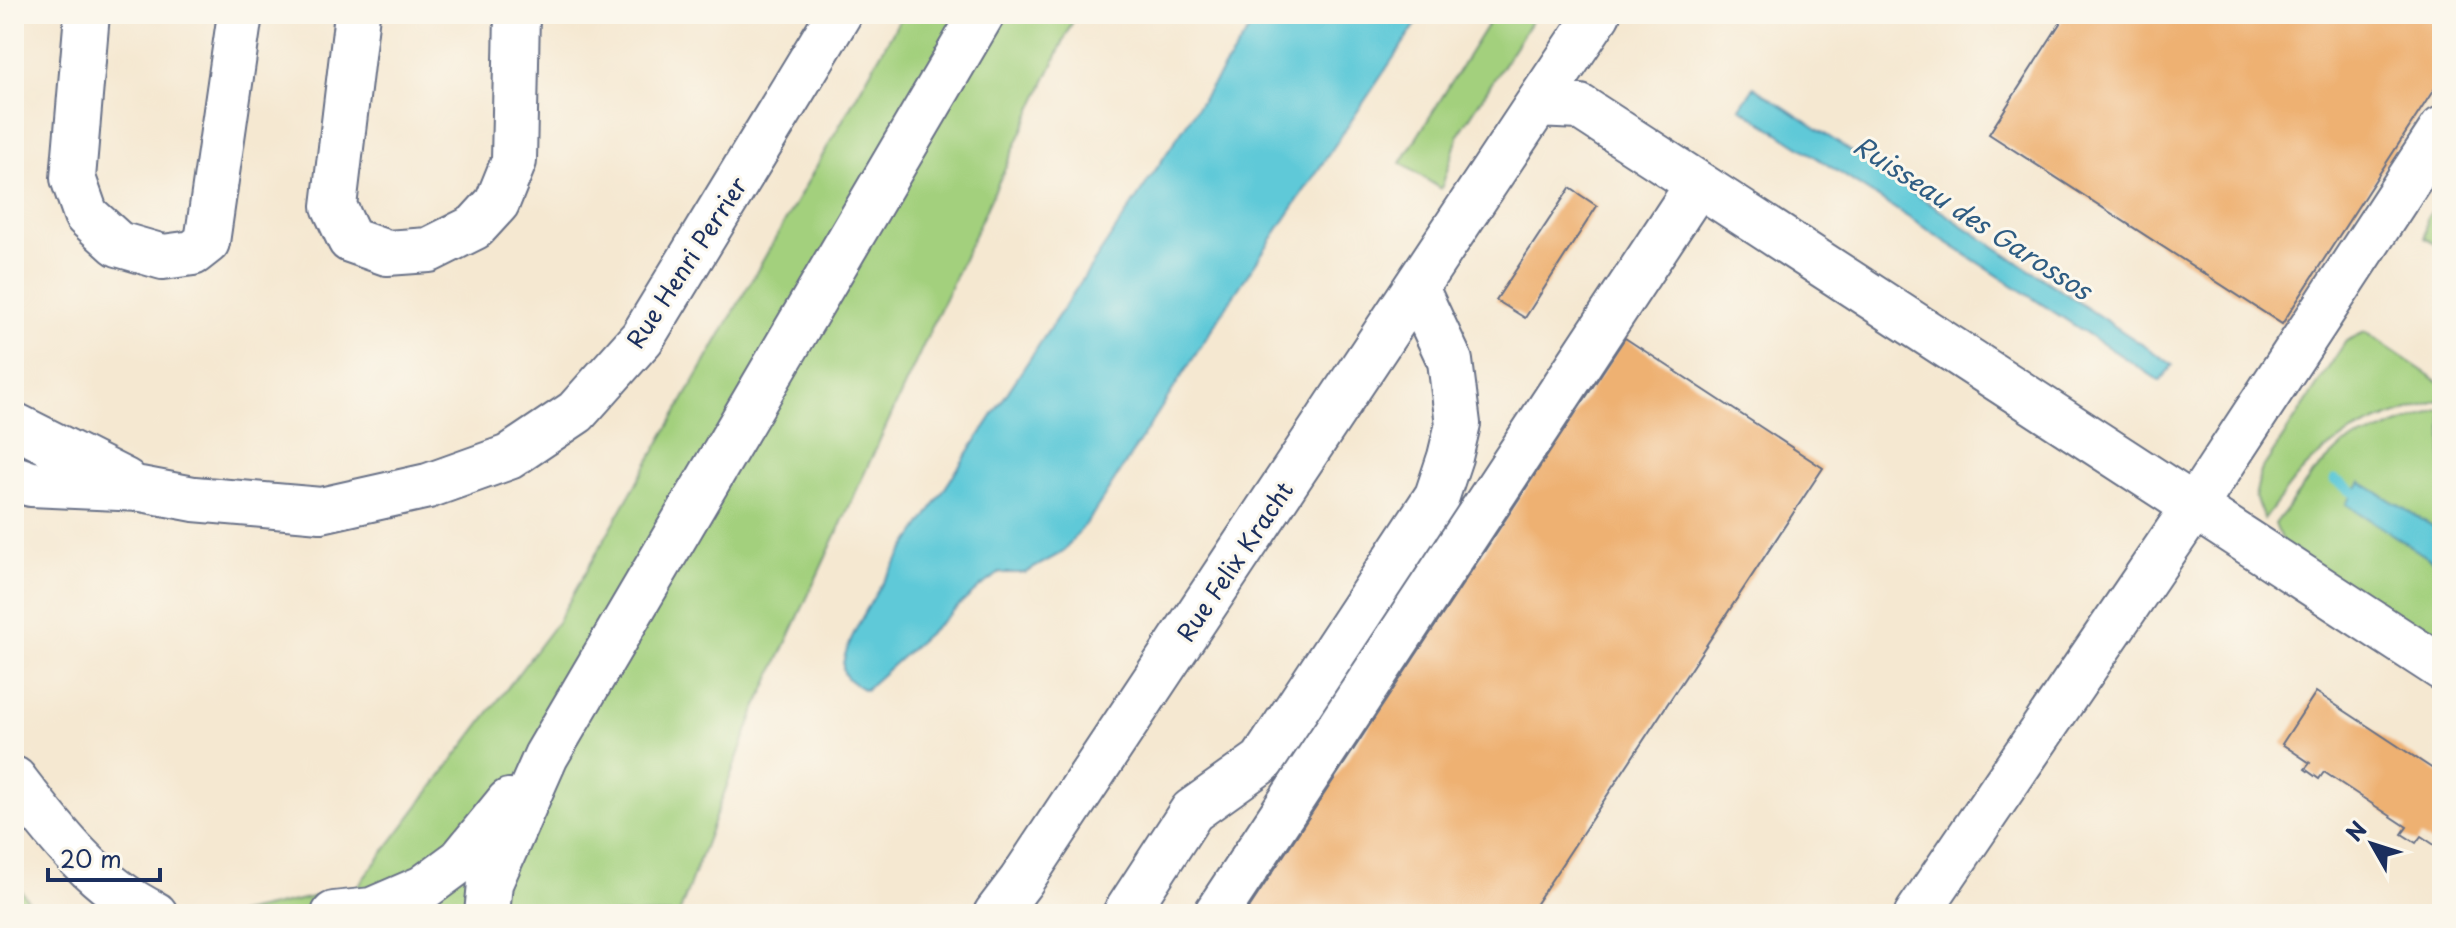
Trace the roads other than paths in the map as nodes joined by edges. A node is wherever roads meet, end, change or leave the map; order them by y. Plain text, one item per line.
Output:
1 (87, 14) edge
2 (240, 14) edge
3 (357, 14) edge
4 (517, 14) edge
5 (839, 14) edge
6 (982, 14) edge
7 (1598, 14) edge
8 (1537, 105) junction
9 (2442, 129) edge
10 (1698, 184) junction
11 (1416, 288) junction
12 (14, 425) edge
13 (14, 478) edge
14 (141, 489) junction
15 (2194, 507) junction
16 (2442, 668) edge
17 (546, 756) junction
18 (14, 779) edge
19 (14, 828) edge
20 (366, 913) edge
21 (97, 914) edge
22 (155, 914) edge
23 (487, 914) edge
24 (996, 914) edge
25 (1125, 914) edge
26 (1216, 914) edge
27 (1917, 914) edge

1 - 2 street
3 - 4 street
5 - 14 street, Rue Henri Perrier
6 - 17 street
7 - 8 street, Rue Felix Kracht
8 - 10 street
8 - 11 street, Rue Felix Kracht
9 - 15 street
10 - 15 street
10 - 26 street
11 - 24 street, Rue Felix Kracht
11 - 25 street
12 - 14 street
13 - 14 street, Rue Henri Perrier
15 - 16 street
15 - 27 street
17 - 20 street
17 - 23 street
18 - 22 street
19 - 21 street

